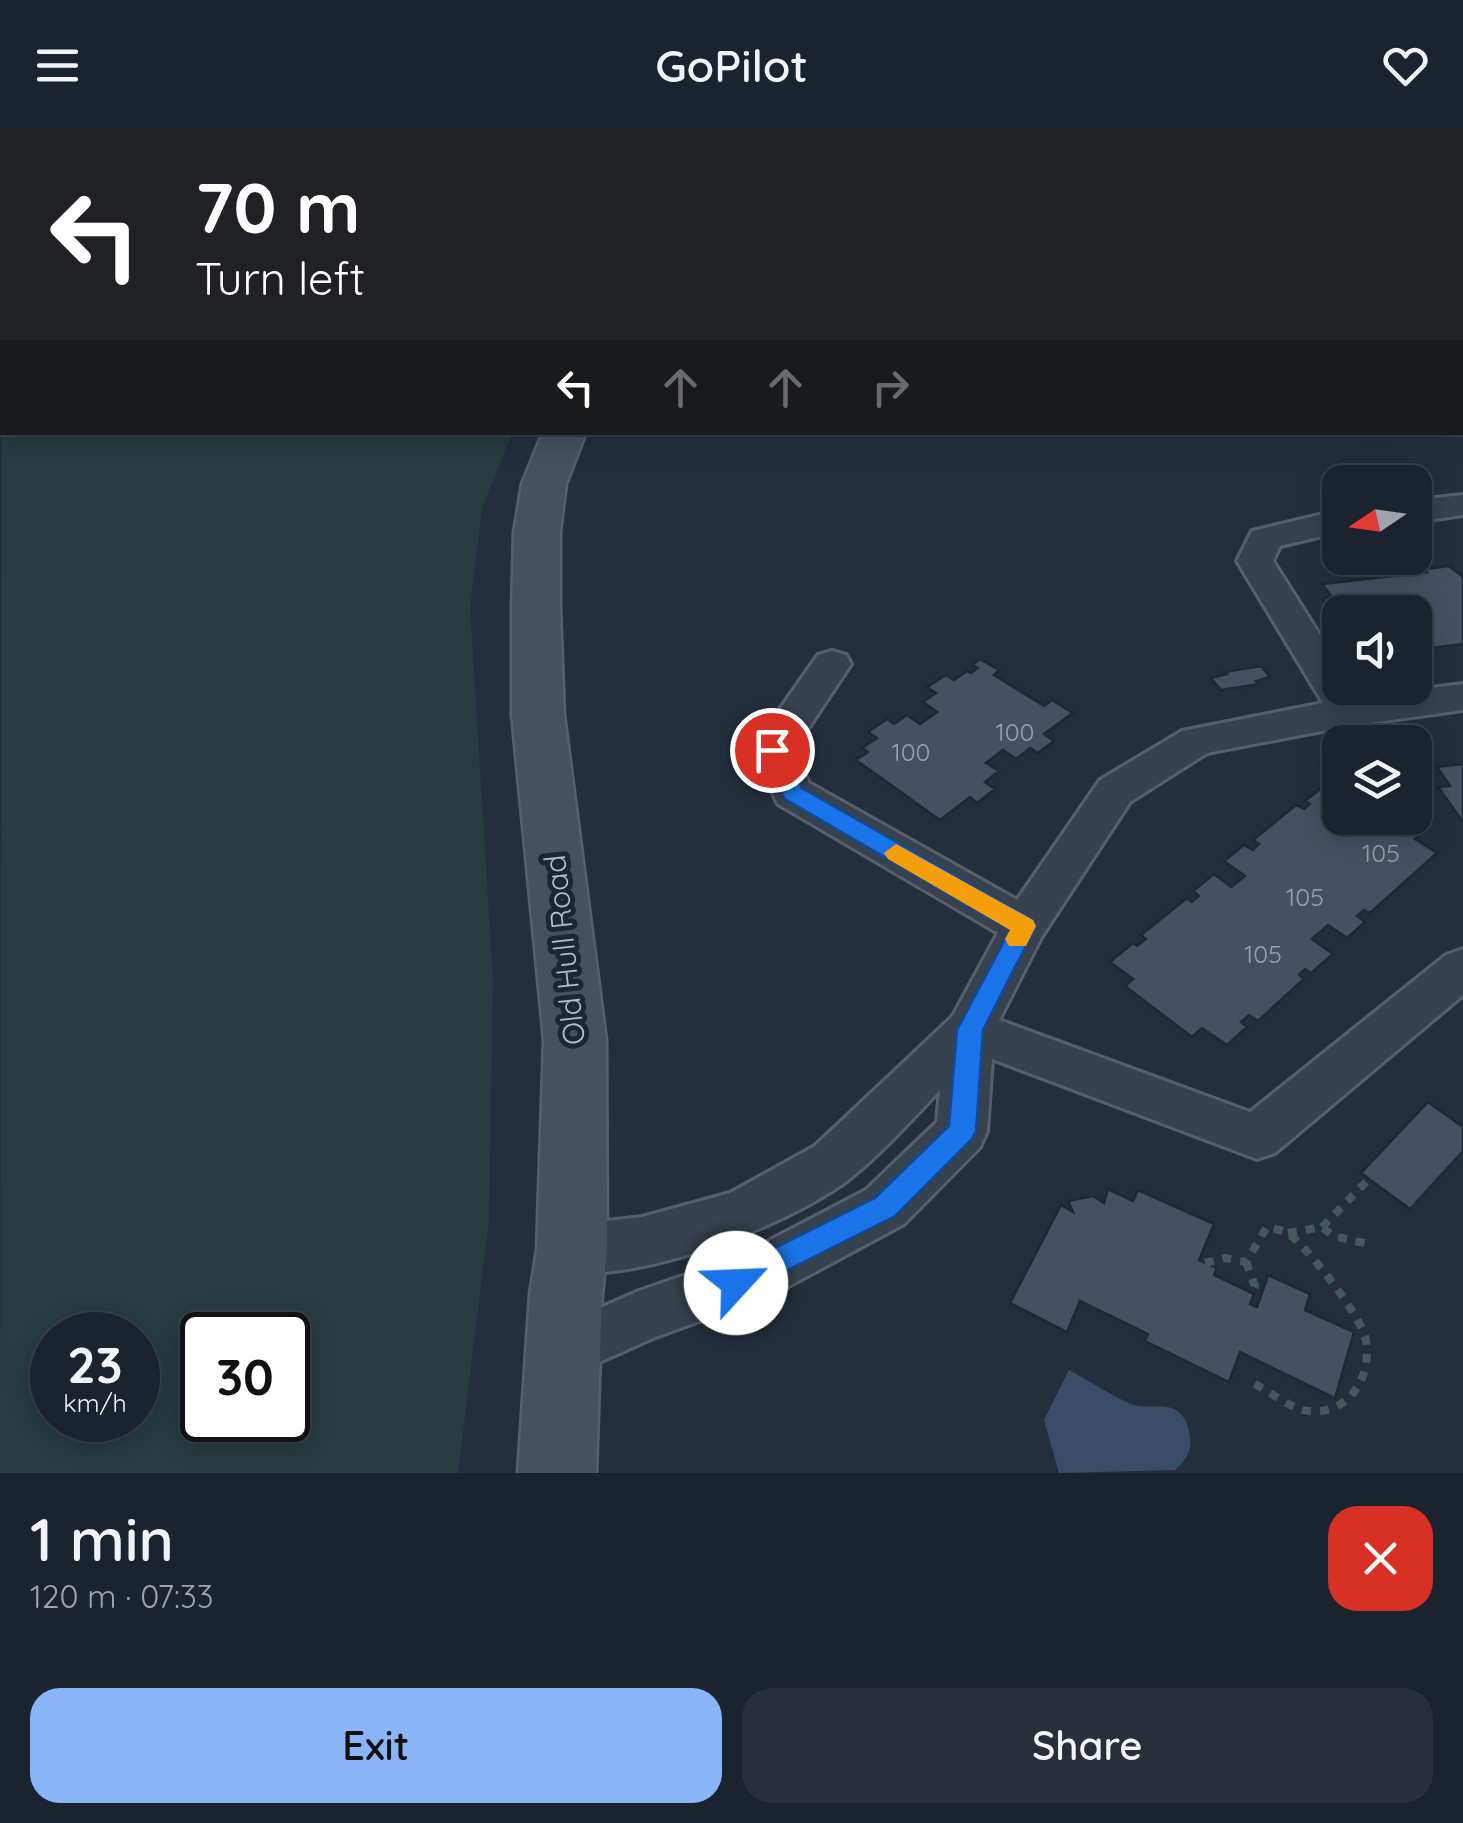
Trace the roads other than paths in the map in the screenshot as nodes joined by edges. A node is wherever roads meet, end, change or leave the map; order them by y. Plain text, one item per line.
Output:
1 (564, 435) edge
2 (1463, 505) edge
3 (1432, 509) edge
4 (1322, 526) edge
5 (832, 664) dead end
6 (1463, 697) edge
7 (1348, 712) junction
8 (1024, 926) junction
9 (1463, 968) edge
10 (970, 1030) junction
11 (572, 1250) junction
12 (564, 1351) junction
13 (557, 1473) edge

1 - 11 main road, Old Hull Road
2 - 3 street
4 - 7 street
5 - 8 street
6 - 7 street
7 - 8 street
8 - 10 street
9 - 10 street
10 - 11 street
10 - 12 street
11 - 12 main road, Old Hull Road
12 - 13 main road, Old Hull Road

